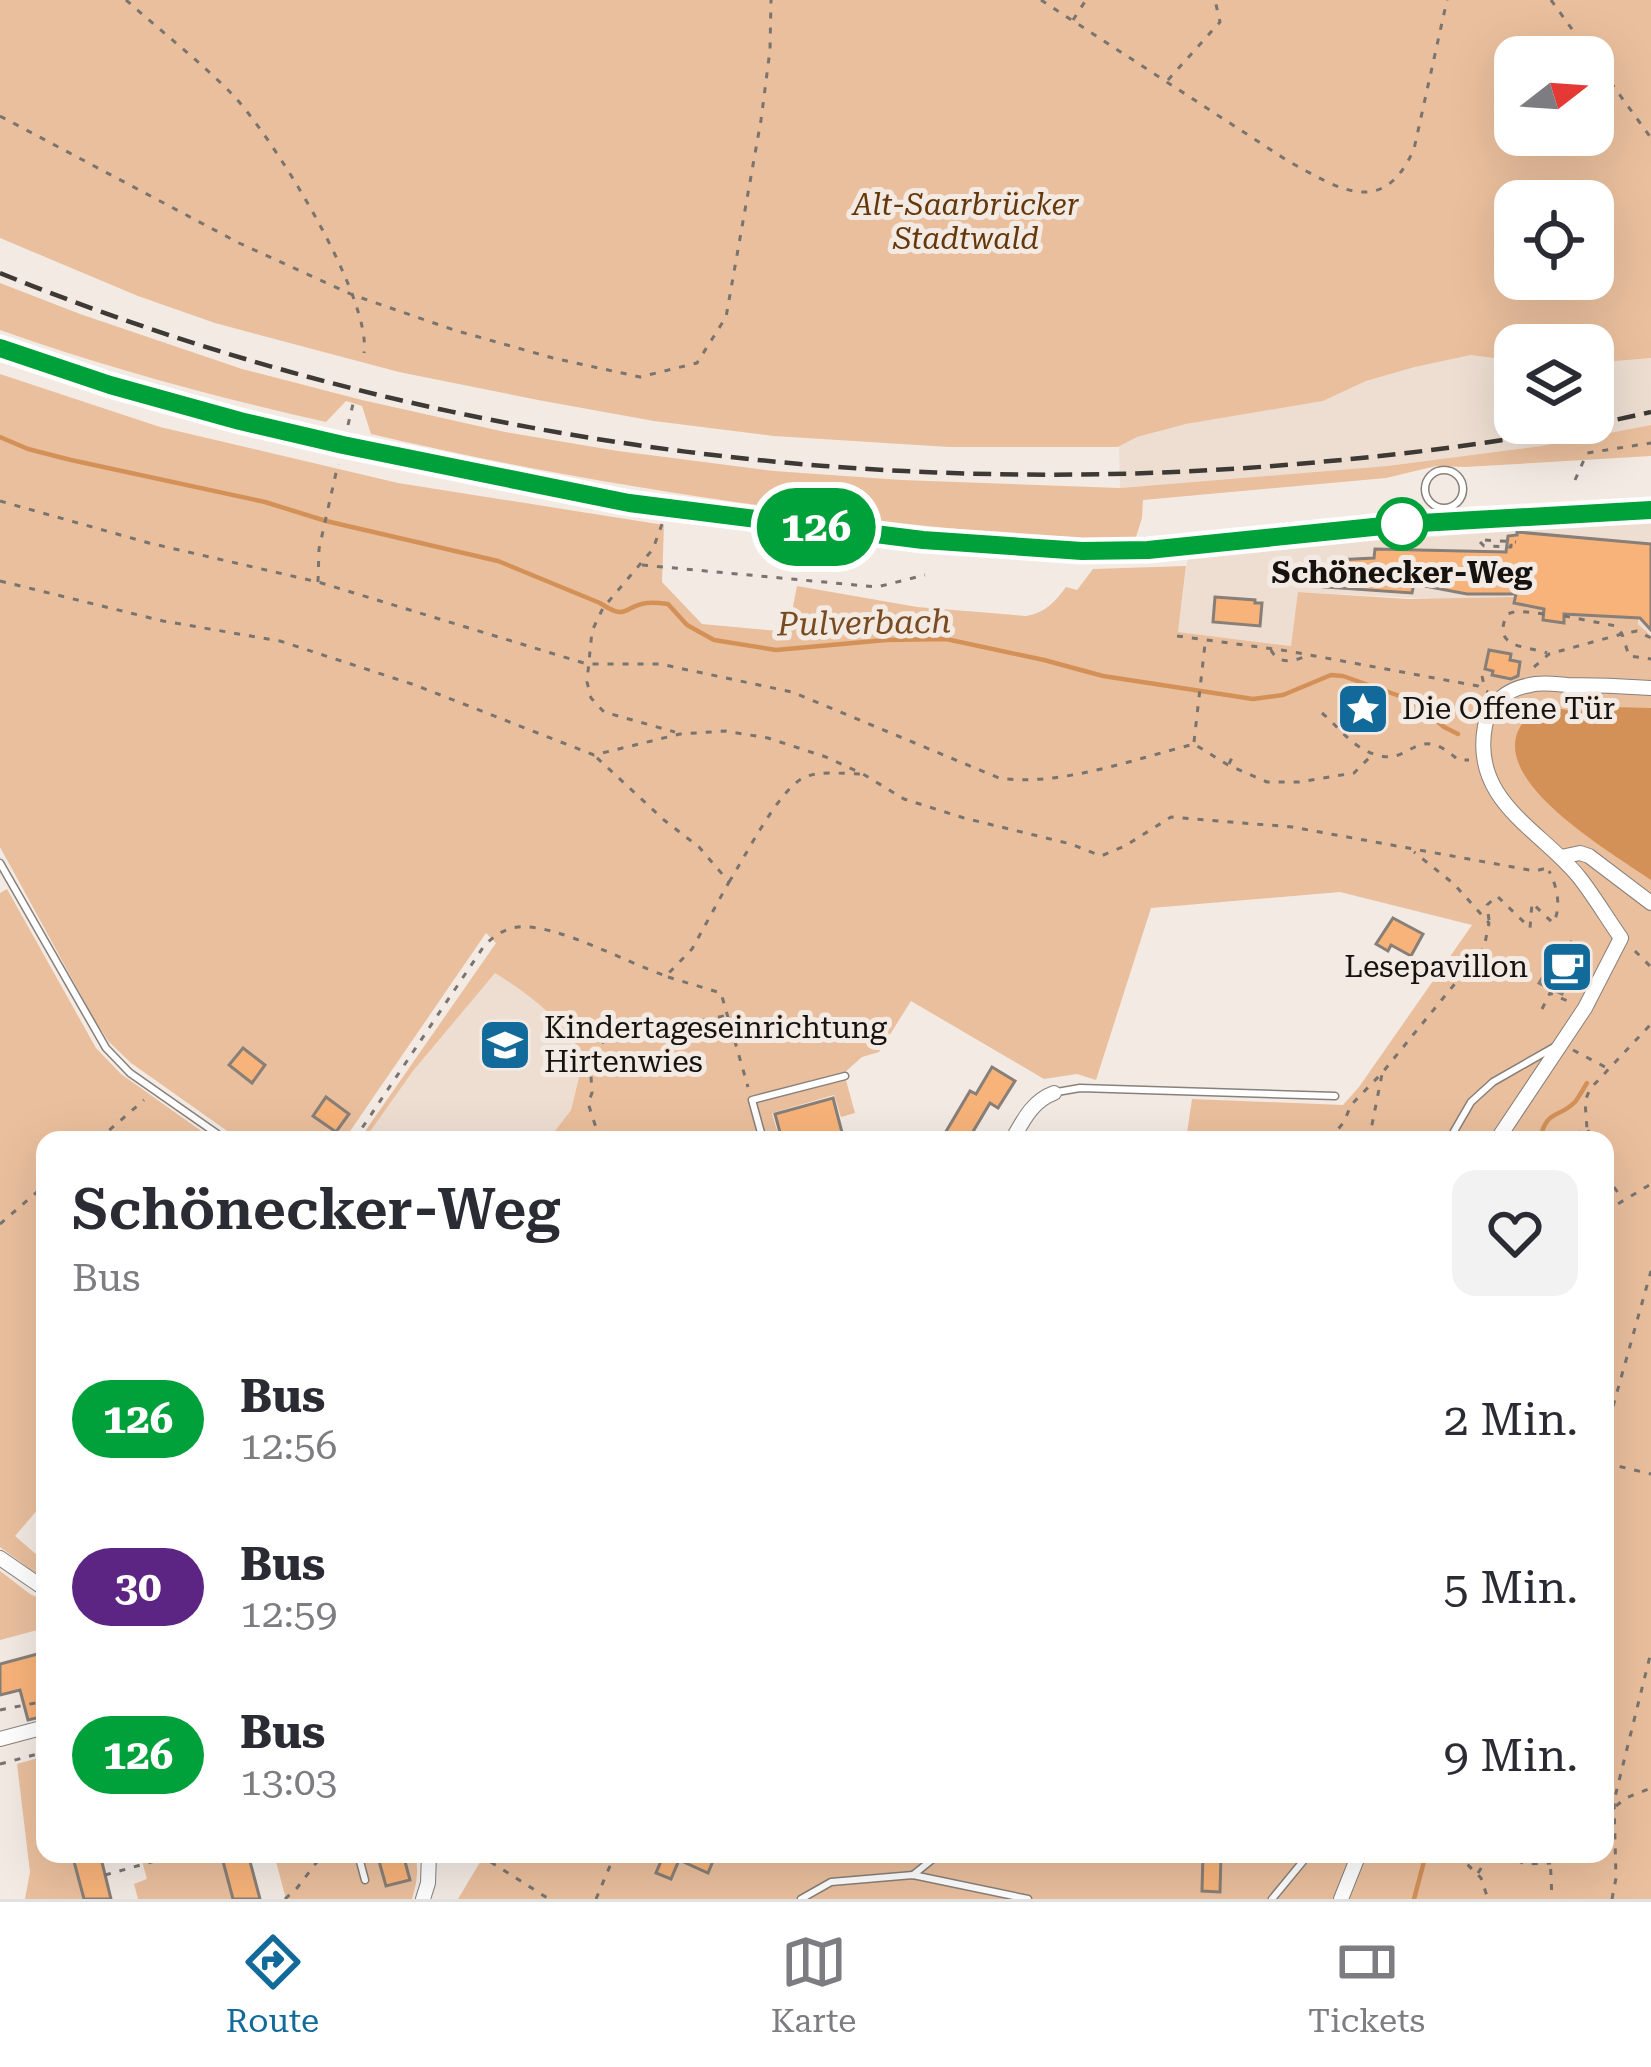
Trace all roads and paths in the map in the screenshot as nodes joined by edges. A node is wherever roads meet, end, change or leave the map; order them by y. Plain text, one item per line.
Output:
1 (126, 0) edge
2 (771, 0) edge
3 (1041, 0) edge
4 (1086, 0) edge
5 (1215, 0) edge
6 (1447, 0) edge
7 (1551, 0) edge
8 (1072, 22) junction
9 (1577, 36) edge
10 (1166, 82) junction
11 (1614, 87) edge
12 (0, 116) edge
13 (1651, 138) edge
14 (353, 295) junction
15 (0, 348) edge
16 (364, 352) dead end
17 (353, 404) dead end
18 (1651, 443) edge
19 (341, 453) junction
20 (1575, 480) dead end
21 (1463, 488) joint
22 (0, 501) edge
23 (1651, 509) edge
24 (662, 522) dead end
25 (1482, 541) dead end
26 (1514, 542) dead end
27 (642, 565) junction
28 (925, 575) dead end
29 (0, 581) edge
30 (318, 582) junction
31 (1542, 614) dead end
32 (1564, 616) dead end
33 (1622, 634) junction
34 (1177, 636) dead end
35 (1651, 638) edge
36 (1206, 640) junction
37 (1270, 648) junction
38 (1549, 654) junction
39 (1309, 655) junction
40 (1651, 659) edge
41 (587, 664) junction
42 (1482, 676) dead end
43 (1527, 686) junction
44 (1651, 688) edge
45 (1492, 695) junction
46 (1322, 713) dead end
47 (680, 734) junction
48 (1194, 744) junction
49 (1235, 751) dead end
50 (1373, 754) junction
51 (594, 755) junction
52 (1483, 760) junction
53 (1252, 764) dead end
54 (1228, 765) junction
55 (863, 774) junction
56 (1247, 774) junction
57 (1412, 851) junction
58 (1561, 857) junction
59 (0, 862) edge
60 (730, 882) junction
61 (1651, 904) edge
62 (1490, 923) junction
63 (1621, 938) junction
64 (1651, 967) edge
65 (666, 976) junction
66 (1585, 1008) junction
67 (1542, 1009) dead end
68 (728, 1015) junction
69 (1651, 1025) edge
70 (1562, 1044) junction
71 (1609, 1069) junction
72 (1382, 1072) junction
73 (844, 1076) dead end
74 (1054, 1093) joint
75 (149, 1096) dead end
76 (1335, 1096) dead end
77 (752, 1100) junction
78 (1587, 1129) joint
79 (108, 1131) edge
80 (213, 1131) edge
81 (360, 1131) edge
82 (597, 1131) edge
83 (761, 1131) edge
84 (1018, 1131) edge
85 (1336, 1131) edge
86 (1371, 1131) edge
87 (1454, 1131) edge
88 (1504, 1131) edge
89 (1582, 1131) edge
90 (1651, 1184) edge
91 (1614, 1187) edge
92 (36, 1193) edge
93 (1624, 1200) junction
94 (1614, 1204) edge
95 (0, 1224) edge
96 (1651, 1271) edge
97 (1615, 1398) joint
98 (1614, 1402) edge
99 (1614, 1465) edge
100 (1651, 1474) edge
101 (0, 1558) edge
102 (36, 1583) edge
103 (1651, 1652) edge
104 (36, 1703) edge
105 (0, 1710) edge
106 (36, 1729) edge
107 (0, 1739) edge
108 (36, 1754) edge
109 (0, 1764) edge
110 (1651, 1788) edge
111 (1614, 1808) junction
112 (147, 1863) edge
113 (315, 1863) edge
114 (360, 1863) edge
115 (429, 1863) edge
116 (492, 1863) edge
117 (611, 1863) edge
118 (928, 1863) edge
119 (1302, 1863) edge
120 (1355, 1863) edge
121 (1466, 1863) edge
122 (1484, 1863) edge
123 (1523, 1863) edge
124 (1551, 1863) joint
125 (1477, 1874) junction
126 (105, 1875) dead end
127 (913, 1875) junction
128 (365, 1880) dead end
129 (285, 1899) edge
130 (423, 1899) edge
131 (549, 1899) edge
132 (596, 1899) edge
133 (801, 1899) edge
134 (1028, 1899) edge
135 (1272, 1899) edge
136 (1341, 1899) edge
137 (1488, 1899) edge
138 (1552, 1899) edge
139 (1612, 1899) edge

1 - 14 path
2 - 14 path
3 - 8 path
4 - 8 path
5 - 10 path
6 - 10 path
7 - 9 path
8 - 10 path
11 - 13 path
12 - 14 path
14 - 16 path
15 - 19 main road
17 - 19 path
18 - 20 path
19 - 23 main road
19 - 30 path
21 - 21 lane
22 - 30 path
24 - 27 path
25 - 26 path
27 - 28 path
27 - 41 path
29 - 51 path
30 - 41 path
31 - 38 path
32 - 33 path
33 - 35 path
33 - 38 path
33 - 40 path
34 - 36 path
36 - 37 path
36 - 48 path
37 - 39 path
37 - 39 path
38 - 43 path
39 - 45 path
41 - 47 path
41 - 48 path
42 - 45 path
43 - 44 street
43 - 45 street
45 - 52 street
46 - 50 path
47 - 51 path
47 - 55 path
48 - 54 path
49 - 54 path
50 - 52 path
50 - 56 path
51 - 60 path
52 - 58 street
53 - 56 path
54 - 56 path
55 - 57 path
55 - 60 path
57 - 62 path
57 - 62 path
58 - 61 street
58 - 63 street
59 - 80 lane
60 - 65 path
62 - 72 path
63 - 64 path
63 - 66 street
65 - 68 path
65 - 81 path
66 - 67 path
66 - 70 street
68 - 77 path
68 - 82 path
69 - 71 path
70 - 71 path
70 - 87 lane
70 - 88 street
71 - 78 path
72 - 85 path
72 - 86 path
73 - 77 lane
74 - 76 lane
74 - 84 street
75 - 79 path
77 - 83 lane
78 - 89 path
90 - 93 path
91 - 93 path
92 - 95 path
93 - 94 path
96 - 97 path
97 - 98 path
99 - 100 path
101 - 102 street
103 - 111 path
104 - 105 path
106 - 107 street
108 - 109 path
110 - 111 path
111 - 139 path
112 - 126 path
113 - 129 path
114 - 128 lane
115 - 130 street
116 - 131 path
117 - 132 path
118 - 127 lane
119 - 135 lane
120 - 136 street
121 - 125 path
122 - 125 path
123 - 124 path
124 - 138 path
125 - 137 path
127 - 133 lane
127 - 134 lane

